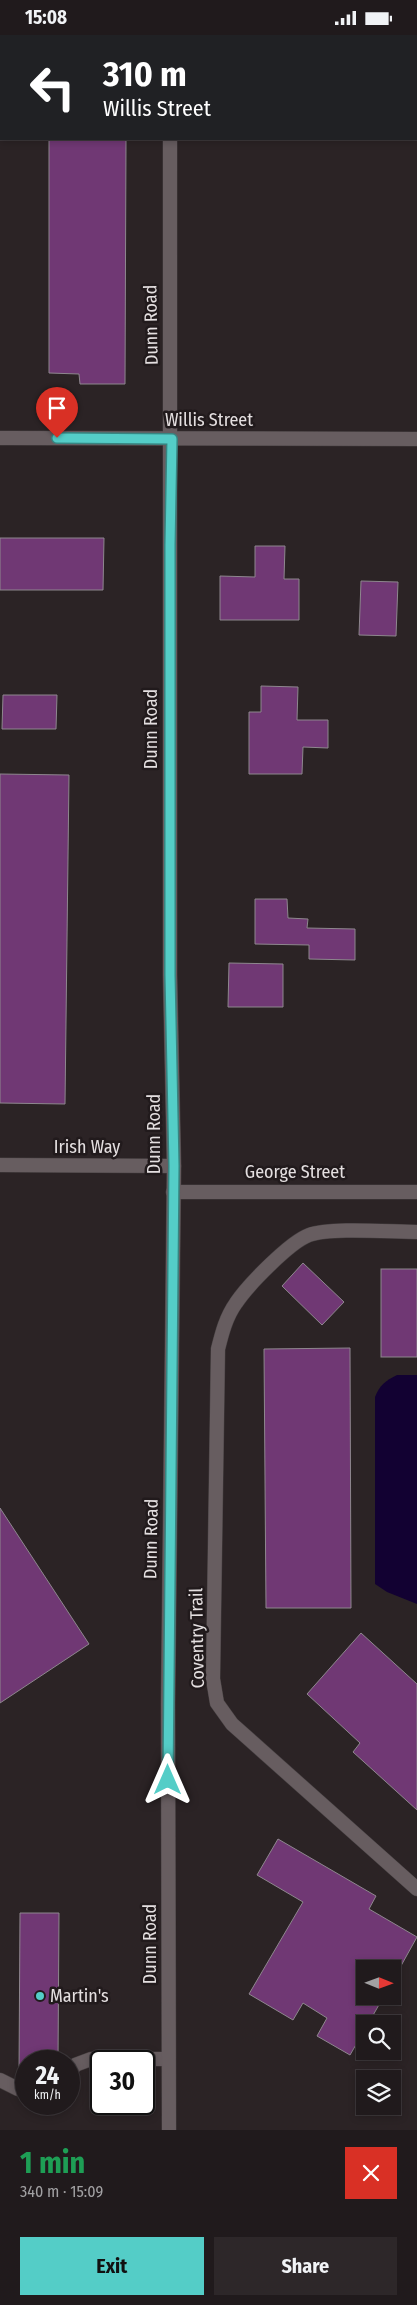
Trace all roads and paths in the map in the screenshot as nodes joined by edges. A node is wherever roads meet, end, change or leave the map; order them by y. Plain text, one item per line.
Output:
1 (170, 140) edge
2 (0, 438) edge
3 (172, 439) junction
4 (417, 439) edge
5 (0, 1165) edge
6 (174, 1166) junction
7 (173, 1192) junction
8 (417, 1192) edge
9 (417, 1232) edge
10 (417, 1889) edge
11 (168, 2059) junction
12 (80, 2063) edge
13 (0, 2080) edge
14 (15, 2088) edge
15 (169, 2130) edge

1 - 3 street, Dunn Road
2 - 3 street, Willis Street
3 - 4 street, Willis Street
3 - 6 street, Dunn Road
5 - 6 street, Irish Way
6 - 7 street, Dunn Road
7 - 8 street, George Street
7 - 11 street, Dunn Road
9 - 10 street, Coventry Trail
11 - 12 street
11 - 15 street, Dunn Road
13 - 14 street

